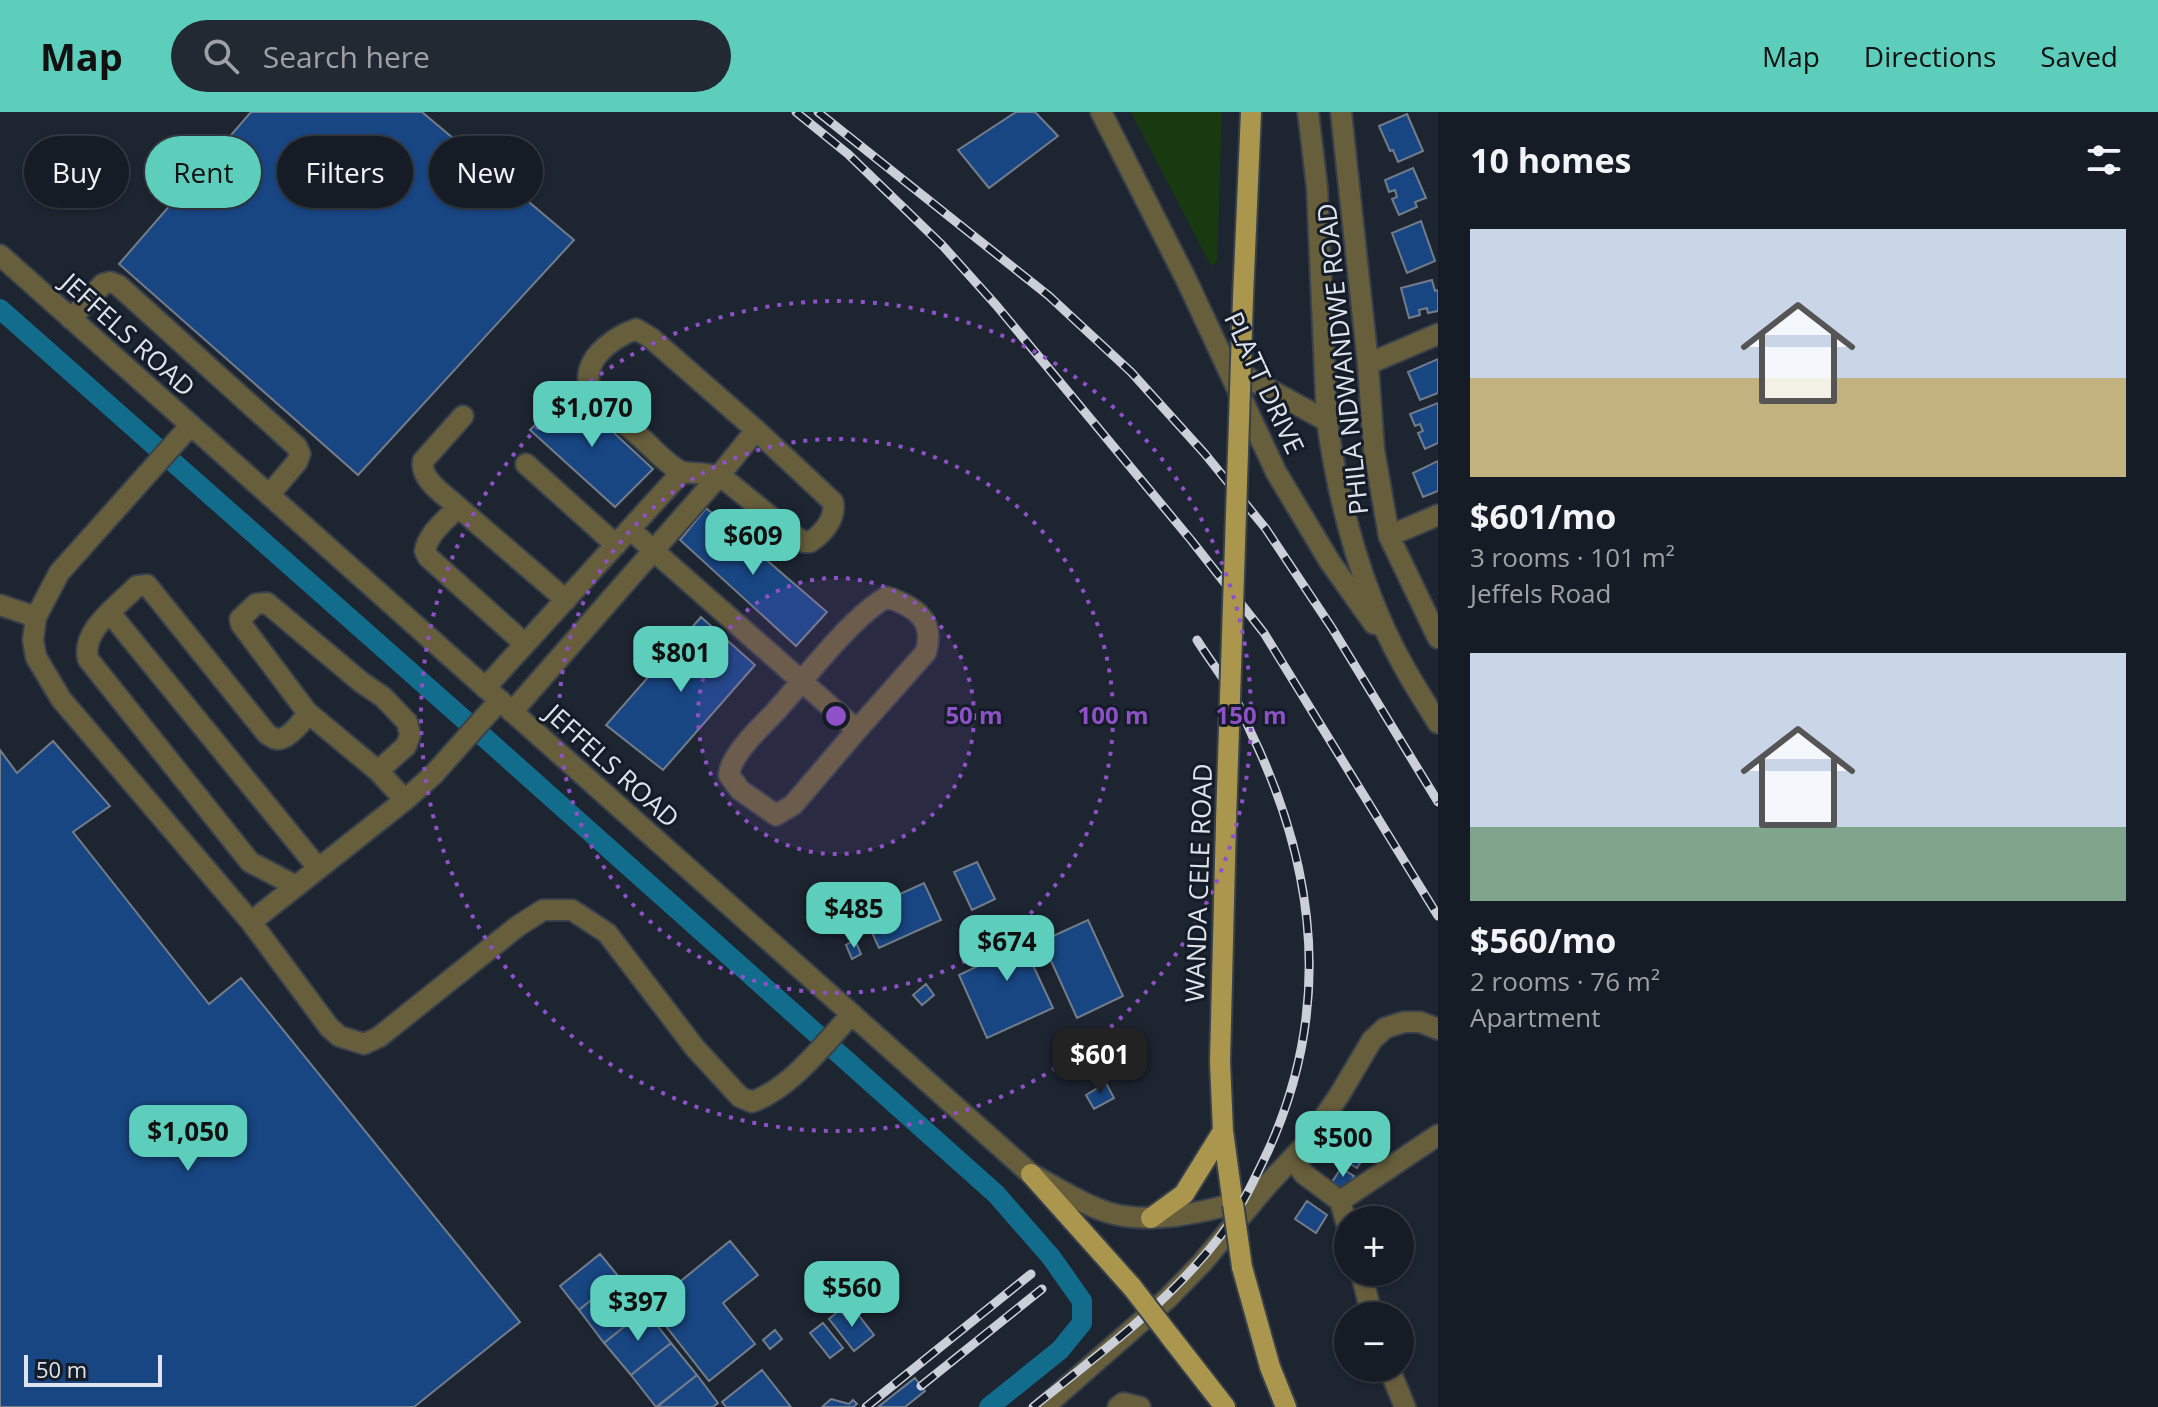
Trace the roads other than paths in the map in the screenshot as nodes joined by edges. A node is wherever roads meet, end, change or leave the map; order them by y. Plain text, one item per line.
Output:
1 (1101, 112) edge
2 (1251, 112) edge
3 (1308, 112) edge
4 (1341, 112) edge
5 (0, 255) edge
6 (71, 319) junction
7 (1438, 334) edge
8 (1368, 364) junction
9 (1228, 367) junction
10 (463, 416) dead end
11 (1327, 421) junction
12 (191, 425) junction
13 (756, 430) junction
14 (526, 464) dead end
15 (682, 472) junction
16 (718, 477) junction
17 (269, 495) junction
18 (458, 507) junction
19 (1438, 515) edge
20 (630, 529) junction
21 (1389, 536) junction
22 (616, 545) junction
23 (654, 551) junction
24 (566, 600) junction
25 (0, 605) edge
26 (110, 613) junction
27 (1432, 614) edge
28 (36, 617) junction
29 (1438, 638) edge
30 (525, 644) junction
31 (1402, 663) junction
32 (802, 681) junction
33 (499, 700) junction
34 (307, 712) junction
35 (1438, 723) edge
36 (857, 730) junction
37 (378, 771) junction
38 (405, 800) junction
39 (318, 868) junction
40 (296, 886) junction
41 (251, 922) junction
42 (852, 1014) junction
43 (1438, 1029) edge
44 (1223, 1131) junction
45 (1438, 1135) edge
46 (1293, 1159) junction
47 (1031, 1174) junction
48 (1340, 1201) junction
49 (1233, 1204) junction
50 (1341, 1206) edge
51 (1151, 1218) junction
52 (1395, 1382) edge
53 (1044, 1407) edge
54 (1118, 1407) edge
55 (1140, 1407) edge
56 (1225, 1407) edge
57 (1286, 1407) edge
58 (1405, 1407) edge

1 - 9 street, PLATT DRIVE
2 - 44 main road, WANDA CELE ROAD, bridge
3 - 11 street, PHILA NDWANDWE ROAD
4 - 8 street, PHILA NDWANDWE ROAD
5 - 6 street, JEFFELS ROAD
6 - 12 street, JEFFELS ROAD
6 - 17 street
7 - 8 street
8 - 21 street, PHILA NDWANDWE ROAD
9 - 11 street, PHILA NDWANDWE ROAD
9 - 31 street, PLATT DRIVE
10 - 18 street
11 - 31 street, PHILA NDWANDWE ROAD
12 - 17 street, JEFFELS ROAD
12 - 28 street
13 - 15 street
13 - 16 street
13 - 16 street
14 - 22 street
15 - 16 street
15 - 20 street
16 - 23 street
17 - 33 street, JEFFELS ROAD
18 - 24 street
18 - 30 street
19 - 21 street
20 - 22 street
20 - 23 street
21 - 27 street, PHILA NDWANDWE ROAD
22 - 24 street
23 - 32 street
23 - 33 street
24 - 30 street
25 - 28 street
26 - 34 street
26 - 39 street
26 - 40 street
27 - 29 street, PHILA NDWANDWE ROAD
28 - 41 street
30 - 33 street
31 - 35 street, PHILA NDWANDWE ROAD
32 - 36 street
32 - 36 street
32 - 36 street
33 - 38 street
33 - 42 street, JEFFELS ROAD
34 - 37 street
34 - 37 street
37 - 38 street
38 - 39 street
39 - 40 street
40 - 41 street
41 - 42 street
42 - 47 street, JEFFELS ROAD
43 - 46 street
44 - 49 main road, WANDA CELE ROAD
44 - 51 main road
45 - 48 street
46 - 48 street
46 - 53 street
47 - 51 street, JEFFELS ROAD
47 - 56 main road, bridge
48 - 50 street
49 - 51 street, JEFFELS ROAD
49 - 57 main road, WANDA CELE ROAD, bridge
52 - 58 street
54 - 55 street

